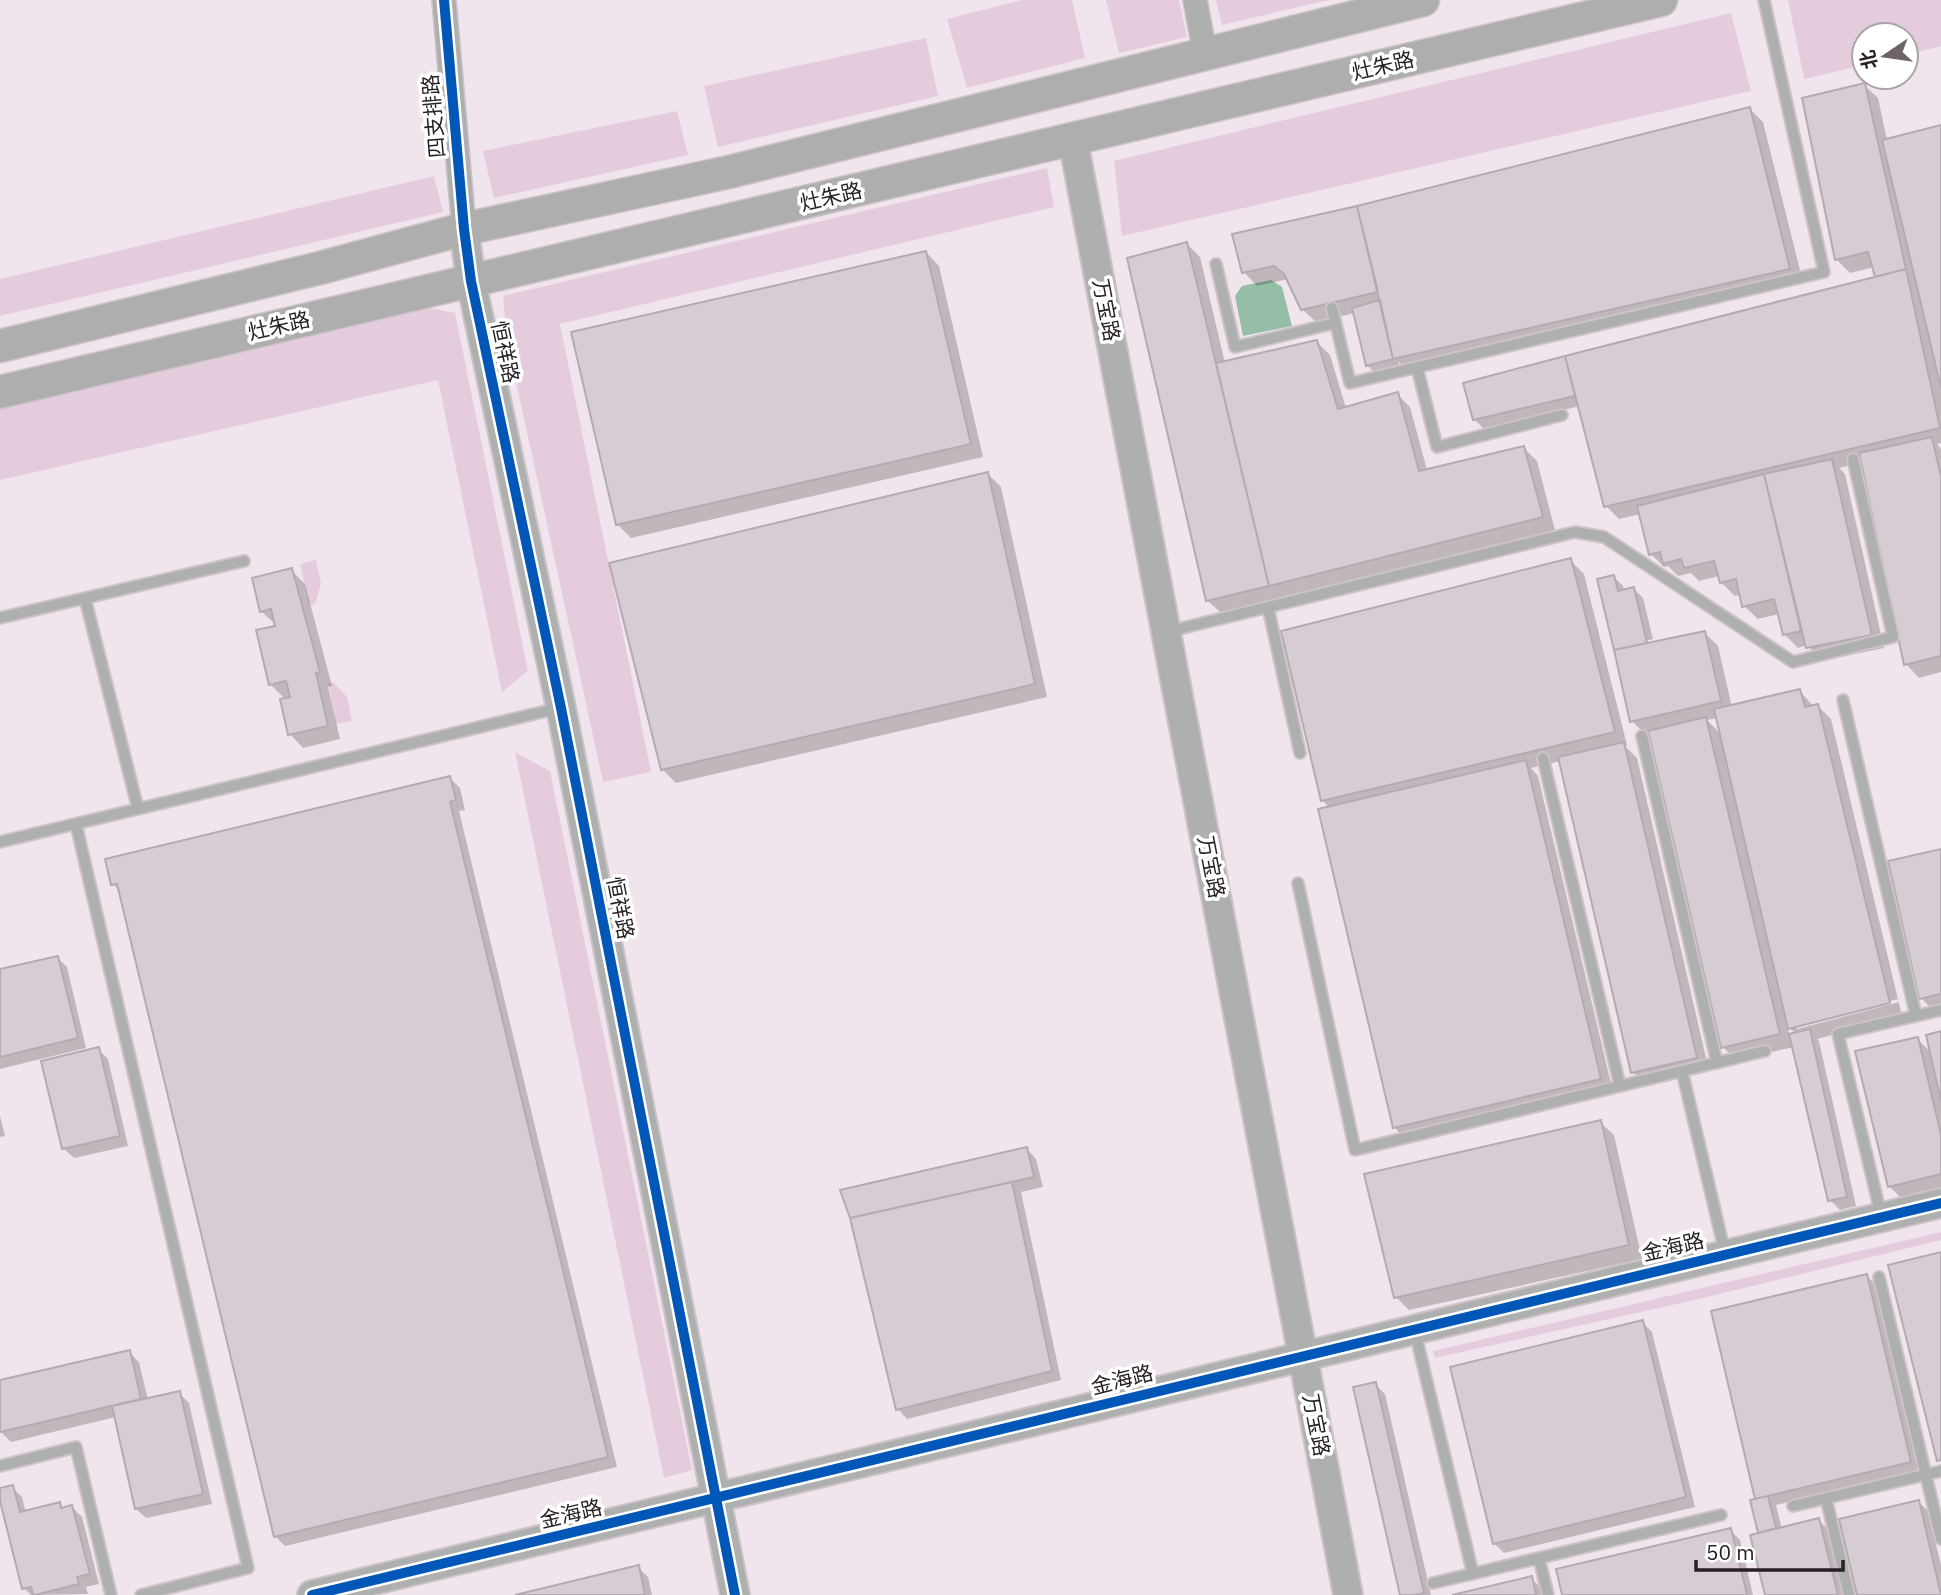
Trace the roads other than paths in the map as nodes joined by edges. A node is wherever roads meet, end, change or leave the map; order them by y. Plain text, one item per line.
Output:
1 (444, 0) edge
2 (1195, 0) edge
3 (1423, 0) edge
4 (1661, 0) edge
5 (1764, 0) edge
6 (1205, 53) junction
7 (1073, 140) junction
8 (464, 229) junction
9 (1216, 264) dead end
10 (471, 281) junction
11 (1332, 308) dead end
12 (1335, 323) junction
13 (0, 346) edge
14 (1417, 367) junction
15 (0, 392) edge
16 (1562, 415) dead end
17 (1853, 459) dead end
18 (244, 561) dead end
19 (86, 598) junction
20 (1268, 607) junction
21 (0, 618) edge
22 (1166, 632) junction
23 (1843, 700) dead end
24 (561, 708) junction
25 (1642, 736) dead end
26 (1300, 753) dead end
27 (1543, 758) dead end
28 (138, 809) junction
29 (76, 824) junction
30 (0, 842) edge
31 (1298, 883) dead end
32 (1941, 1010) edge
33 (1916, 1016) junction
34 (1766, 1051) dead end
35 (1717, 1063) junction
36 (1682, 1072) junction
37 (1620, 1086) junction
38 (1941, 1203) edge
39 (1881, 1218) junction
40 (1726, 1255) junction
41 (1879, 1277) dead end
42 (1414, 1329) junction
43 (1303, 1356) junction
44 (0, 1466) edge
45 (1941, 1471) edge
46 (1926, 1474) junction
47 (1826, 1498) junction
48 (716, 1500) junction
49 (1793, 1506) dead end
50 (1721, 1516) dead end
51 (1941, 1539) edge
52 (1539, 1558) junction
53 (1473, 1574) junction
54 (1433, 1583) dead end
55 (111, 1595) edge
56 (141, 1595) edge
57 (312, 1595) edge
58 (735, 1595) edge
59 (1348, 1595) edge
60 (1548, 1595) edge
61 (1849, 1595) edge

1 - 8 street, 四支排路
2 - 6 street
3 - 6 main road
4 - 7 main road, 灶朱路
5 - 14 lane
6 - 8 main road
7 - 10 main road, 灶朱路
7 - 22 street, 万宝路
8 - 10 street, 恒祥路
8 - 13 main road
9 - 12 lane
10 - 15 main road, 灶朱路
10 - 24 street, 恒祥路
11 - 12 lane
12 - 14 lane
14 - 16 lane
17 - 20 lane
18 - 19 lane
19 - 21 lane
19 - 28 lane
20 - 22 lane
20 - 26 lane
22 - 43 street, 万宝路
23 - 33 lane
24 - 28 lane
24 - 48 street, 恒祥路
25 - 35 lane
27 - 37 lane
28 - 29 lane
29 - 30 lane
29 - 56 lane
31 - 37 lane
32 - 33 lane
33 - 39 lane
34 - 35 lane
35 - 36 lane
36 - 37 lane
36 - 40 lane
38 - 39 street, 金海路
39 - 40 street, 金海路
40 - 42 street, 金海路
41 - 46 lane
42 - 43 street, 金海路
42 - 53 lane
43 - 48 street, 金海路
43 - 59 street, 万宝路
44 - 55 lane
45 - 46 lane
46 - 47 lane
46 - 51 lane
47 - 49 lane
47 - 61 lane
48 - 57 street, 金海路
48 - 58 street, 恒祥路
50 - 52 lane
52 - 53 lane
52 - 60 lane
53 - 54 lane

